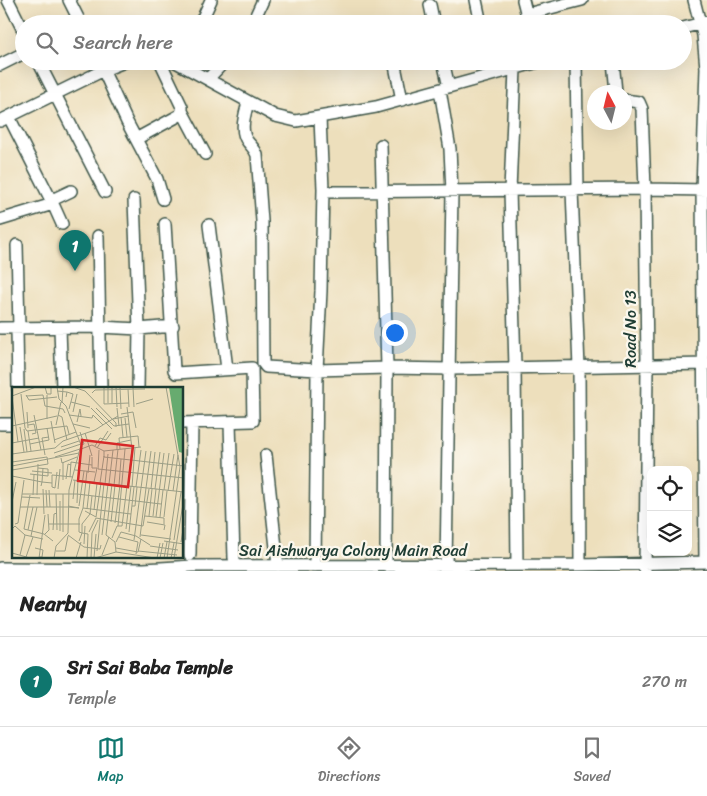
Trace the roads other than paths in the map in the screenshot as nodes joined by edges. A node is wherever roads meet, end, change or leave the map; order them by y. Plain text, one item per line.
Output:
1 (8, 0) edge
2 (69, 0) edge
3 (211, 0) edge
4 (263, 0) edge
5 (476, 0) edge
6 (523, 0) edge
7 (582, 0) edge
8 (694, 0) edge
9 (430, 5) dead end
10 (16, 15) edge
11 (76, 15) edge
12 (204, 15) edge
13 (256, 15) edge
14 (432, 15) edge
15 (479, 15) edge
16 (527, 15) edge
17 (539, 15) edge
18 (703, 22) edge
19 (15, 57) edge
20 (0, 65) edge
21 (43, 70) edge
22 (95, 70) edge
23 (104, 70) edge
24 (164, 70) edge
25 (193, 70) edge
26 (216, 70) edge
27 (396, 70) edge
28 (443, 70) edge
29 (495, 70) edge
30 (511, 70) edge
31 (515, 70) edge
32 (576, 70) edge
33 (614, 70) edge
34 (496, 74) junction
35 (208, 79) junction
36 (615, 85) edge
37 (444, 88) junction
38 (55, 94) junction
39 (402, 100) junction
40 (632, 101) edge
41 (248, 102) junction
42 (182, 111) junction
43 (706, 115) edge
44 (320, 118) junction
45 (4, 119) edge
46 (136, 139) junction
47 (382, 146) dead end
48 (205, 154) dead end
49 (323, 189) junction
50 (645, 189) junction
51 (575, 190) junction
52 (704, 190) edge
53 (383, 191) junction
54 (510, 191) junction
55 (71, 192) dead end
56 (105, 192) dead end
57 (452, 192) junction
58 (163, 199) dead end
59 (134, 200) dead end
60 (53, 202) junction
61 (0, 220) edge
62 (62, 224) dead end
63 (165, 224) dead end
64 (209, 225) dead end
65 (98, 236) dead end
66 (17, 245) dead end
67 (100, 326) junction
68 (172, 326) junction
69 (0, 328) edge
70 (18, 328) junction
71 (60, 328) junction
72 (139, 329) junction
73 (705, 364) edge
74 (647, 366) junction
75 (515, 367) junction
76 (387, 368) junction
77 (579, 368) junction
78 (227, 369) junction
79 (450, 369) junction
80 (317, 370) junction
81 (18, 387) edge
82 (62, 387) edge
83 (101, 387) edge
84 (138, 387) edge
85 (230, 422) junction
86 (187, 423) edge
87 (266, 455) dead end
88 (190, 555) dead end
89 (234, 558) dead end
90 (446, 565) junction
91 (517, 565) junction
92 (580, 565) junction
93 (702, 565) edge
94 (68, 566) edge
95 (121, 566) edge
96 (14, 567) edge
97 (380, 567) edge
98 (644, 567) edge
99 (276, 568) edge
100 (323, 568) edge
101 (427, 568) edge
102 (482, 568) edge
103 (535, 568) edge
104 (593, 568) edge
105 (177, 569) edge

1 - 10 street
2 - 11 street
3 - 12 street
4 - 13 street
5 - 15 street
6 - 16 street
7 - 17 street
8 - 18 street
9 - 14 street
18 - 43 street
19 - 20 street
21 - 38 street
22 - 38 street
23 - 46 street
24 - 42 street
25 - 35 street
26 - 35 street
27 - 39 street
28 - 37 street
29 - 34 street
30 - 34 street
31 - 54 street
32 - 51 street
33 - 36 street
34 - 37 street
35 - 41 street
37 - 39 street
37 - 57 street
38 - 45 street
38 - 56 street
39 - 44 street
40 - 50 street, Road No 13
41 - 44 street
41 - 80 street
42 - 46 street
42 - 48 street
43 - 52 street
44 - 49 street
45 - 60 street
46 - 58 street
47 - 53 street
49 - 53 street
49 - 80 street
50 - 51 street
50 - 52 street
50 - 74 street, Road No 13
51 - 54 street
51 - 77 street
52 - 73 street
53 - 57 street
53 - 76 street
54 - 57 street
54 - 75 street
55 - 60 street
57 - 79 street
59 - 72 street
60 - 61 street
60 - 62 street
63 - 68 street
64 - 78 street
65 - 67 street
66 - 70 street
67 - 71 street
67 - 72 street
67 - 83 street
68 - 72 street
68 - 78 street
69 - 70 street
70 - 71 street
70 - 81 street
71 - 82 street
72 - 84 street
73 - 74 street
73 - 93 street
74 - 77 street
74 - 98 street, Road No 13
75 - 77 street
75 - 79 street
75 - 91 street
76 - 79 street
76 - 80 street
76 - 97 street
77 - 92 street
78 - 85 street
79 - 90 street
80 - 100 street
85 - 86 street
85 - 89 street
86 - 88 street
87 - 99 street
90 - 101 street, Sai Aishwarya Colony Main Road
90 - 102 street, Sai Aishwarya Colony Main Road
91 - 102 street, Sai Aishwarya Colony Main Road
91 - 103 street, Sai Aishwarya Colony Main Road
92 - 103 street, Sai Aishwarya Colony Main Road
92 - 104 street, Sai Aishwarya Colony Main Road
93 - 98 street, Sai Aishwarya Colony Main Road
94 - 95 street, Sai Aishwarya Colony Main Road
94 - 96 street, Sai Aishwarya Colony Main Road
95 - 105 street, Sai Aishwarya Colony Main Road
97 - 100 street, Sai Aishwarya Colony Main Road
97 - 101 street, Sai Aishwarya Colony Main Road
98 - 104 street, Sai Aishwarya Colony Main Road
99 - 100 street, Sai Aishwarya Colony Main Road
99 - 105 street, Sai Aishwarya Colony Main Road

